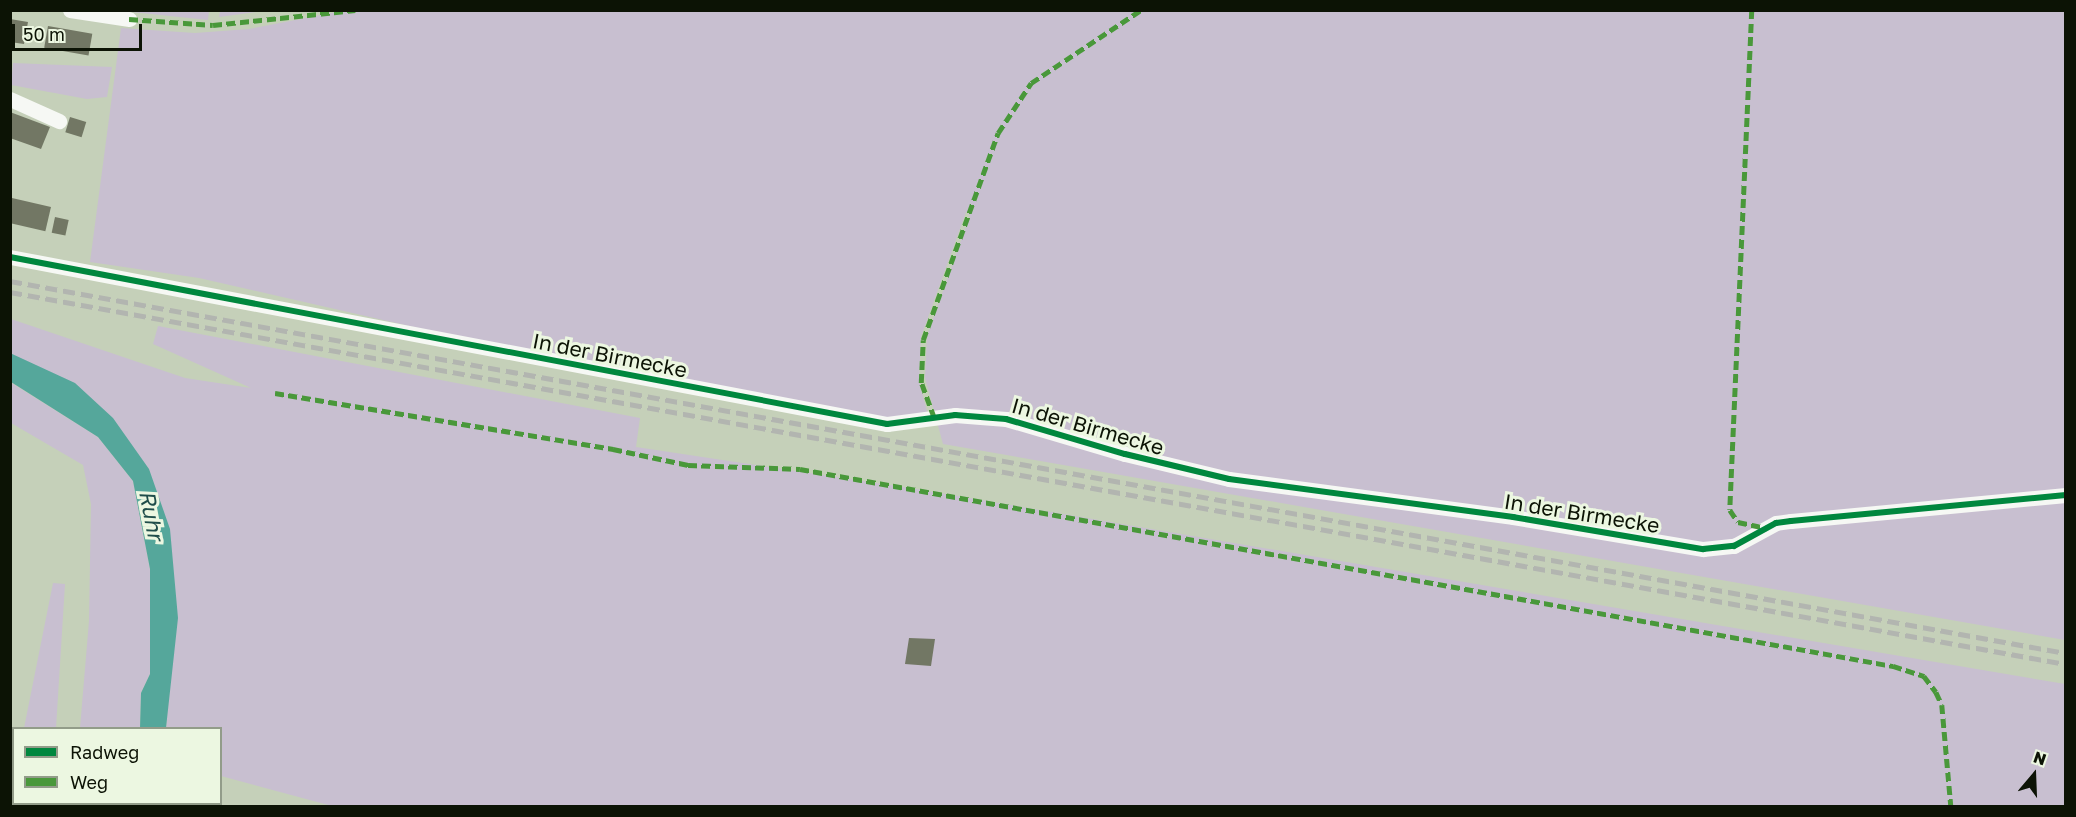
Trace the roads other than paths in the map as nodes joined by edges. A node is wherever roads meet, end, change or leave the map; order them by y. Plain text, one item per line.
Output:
1 (70, 10) edge
2 (129, 19) dead end
3 (10, 99) edge
4 (59, 121) dead end
5 (10, 257) edge
6 (2066, 495) edge

1 - 2 street
3 - 4 street
5 - 6 street, In der Birmecke

